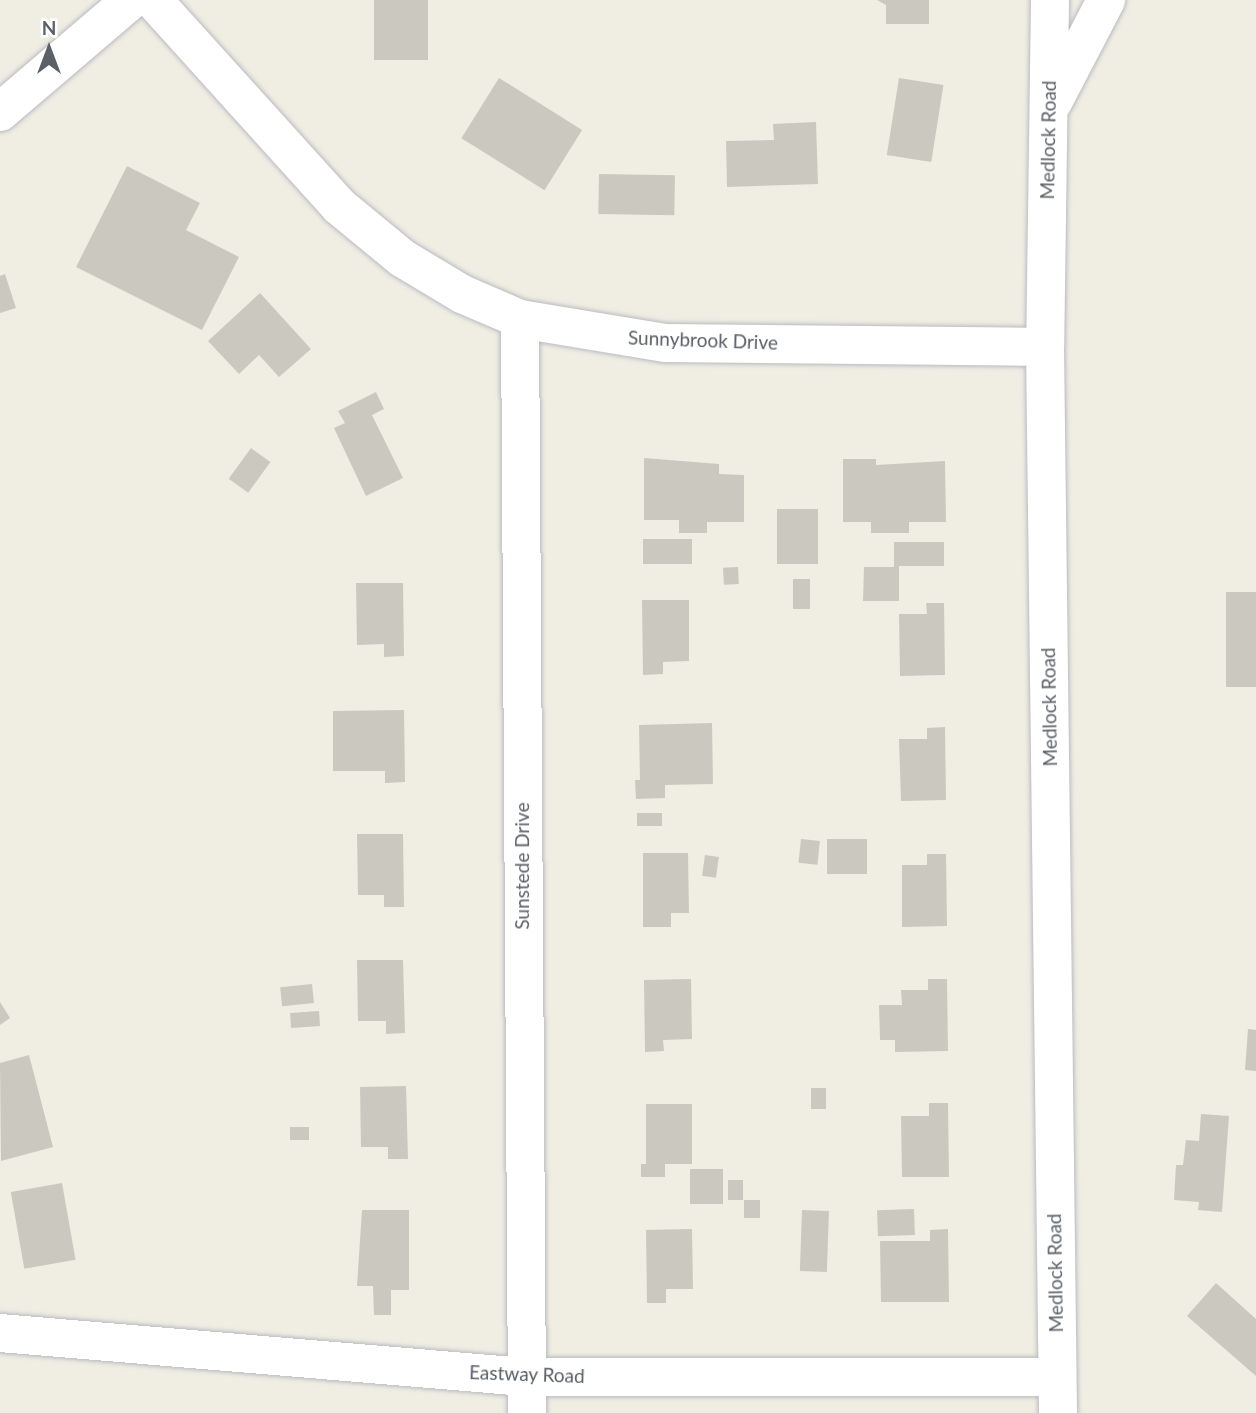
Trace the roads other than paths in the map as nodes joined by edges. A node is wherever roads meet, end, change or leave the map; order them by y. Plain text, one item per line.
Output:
1 (131, 0) edge
2 (153, 0) edge
3 (1050, 0) edge
4 (1106, 0) edge
5 (1049, 110) junction
6 (0, 113) edge
7 (520, 319) junction
8 (1045, 347) junction
9 (0, 1333) edge
10 (526, 1395) edge
11 (1057, 1395) edge

1 - 6 street
2 - 7 street, Sunnybrook Drive
3 - 5 street, Medlock Road
4 - 5 street
5 - 8 street, Medlock Road
7 - 8 street, Sunnybrook Drive
7 - 10 street, Sunstede Drive
8 - 11 street, Medlock Road
9 - 10 street, Eastway Road
10 - 11 street, Eastway Road

